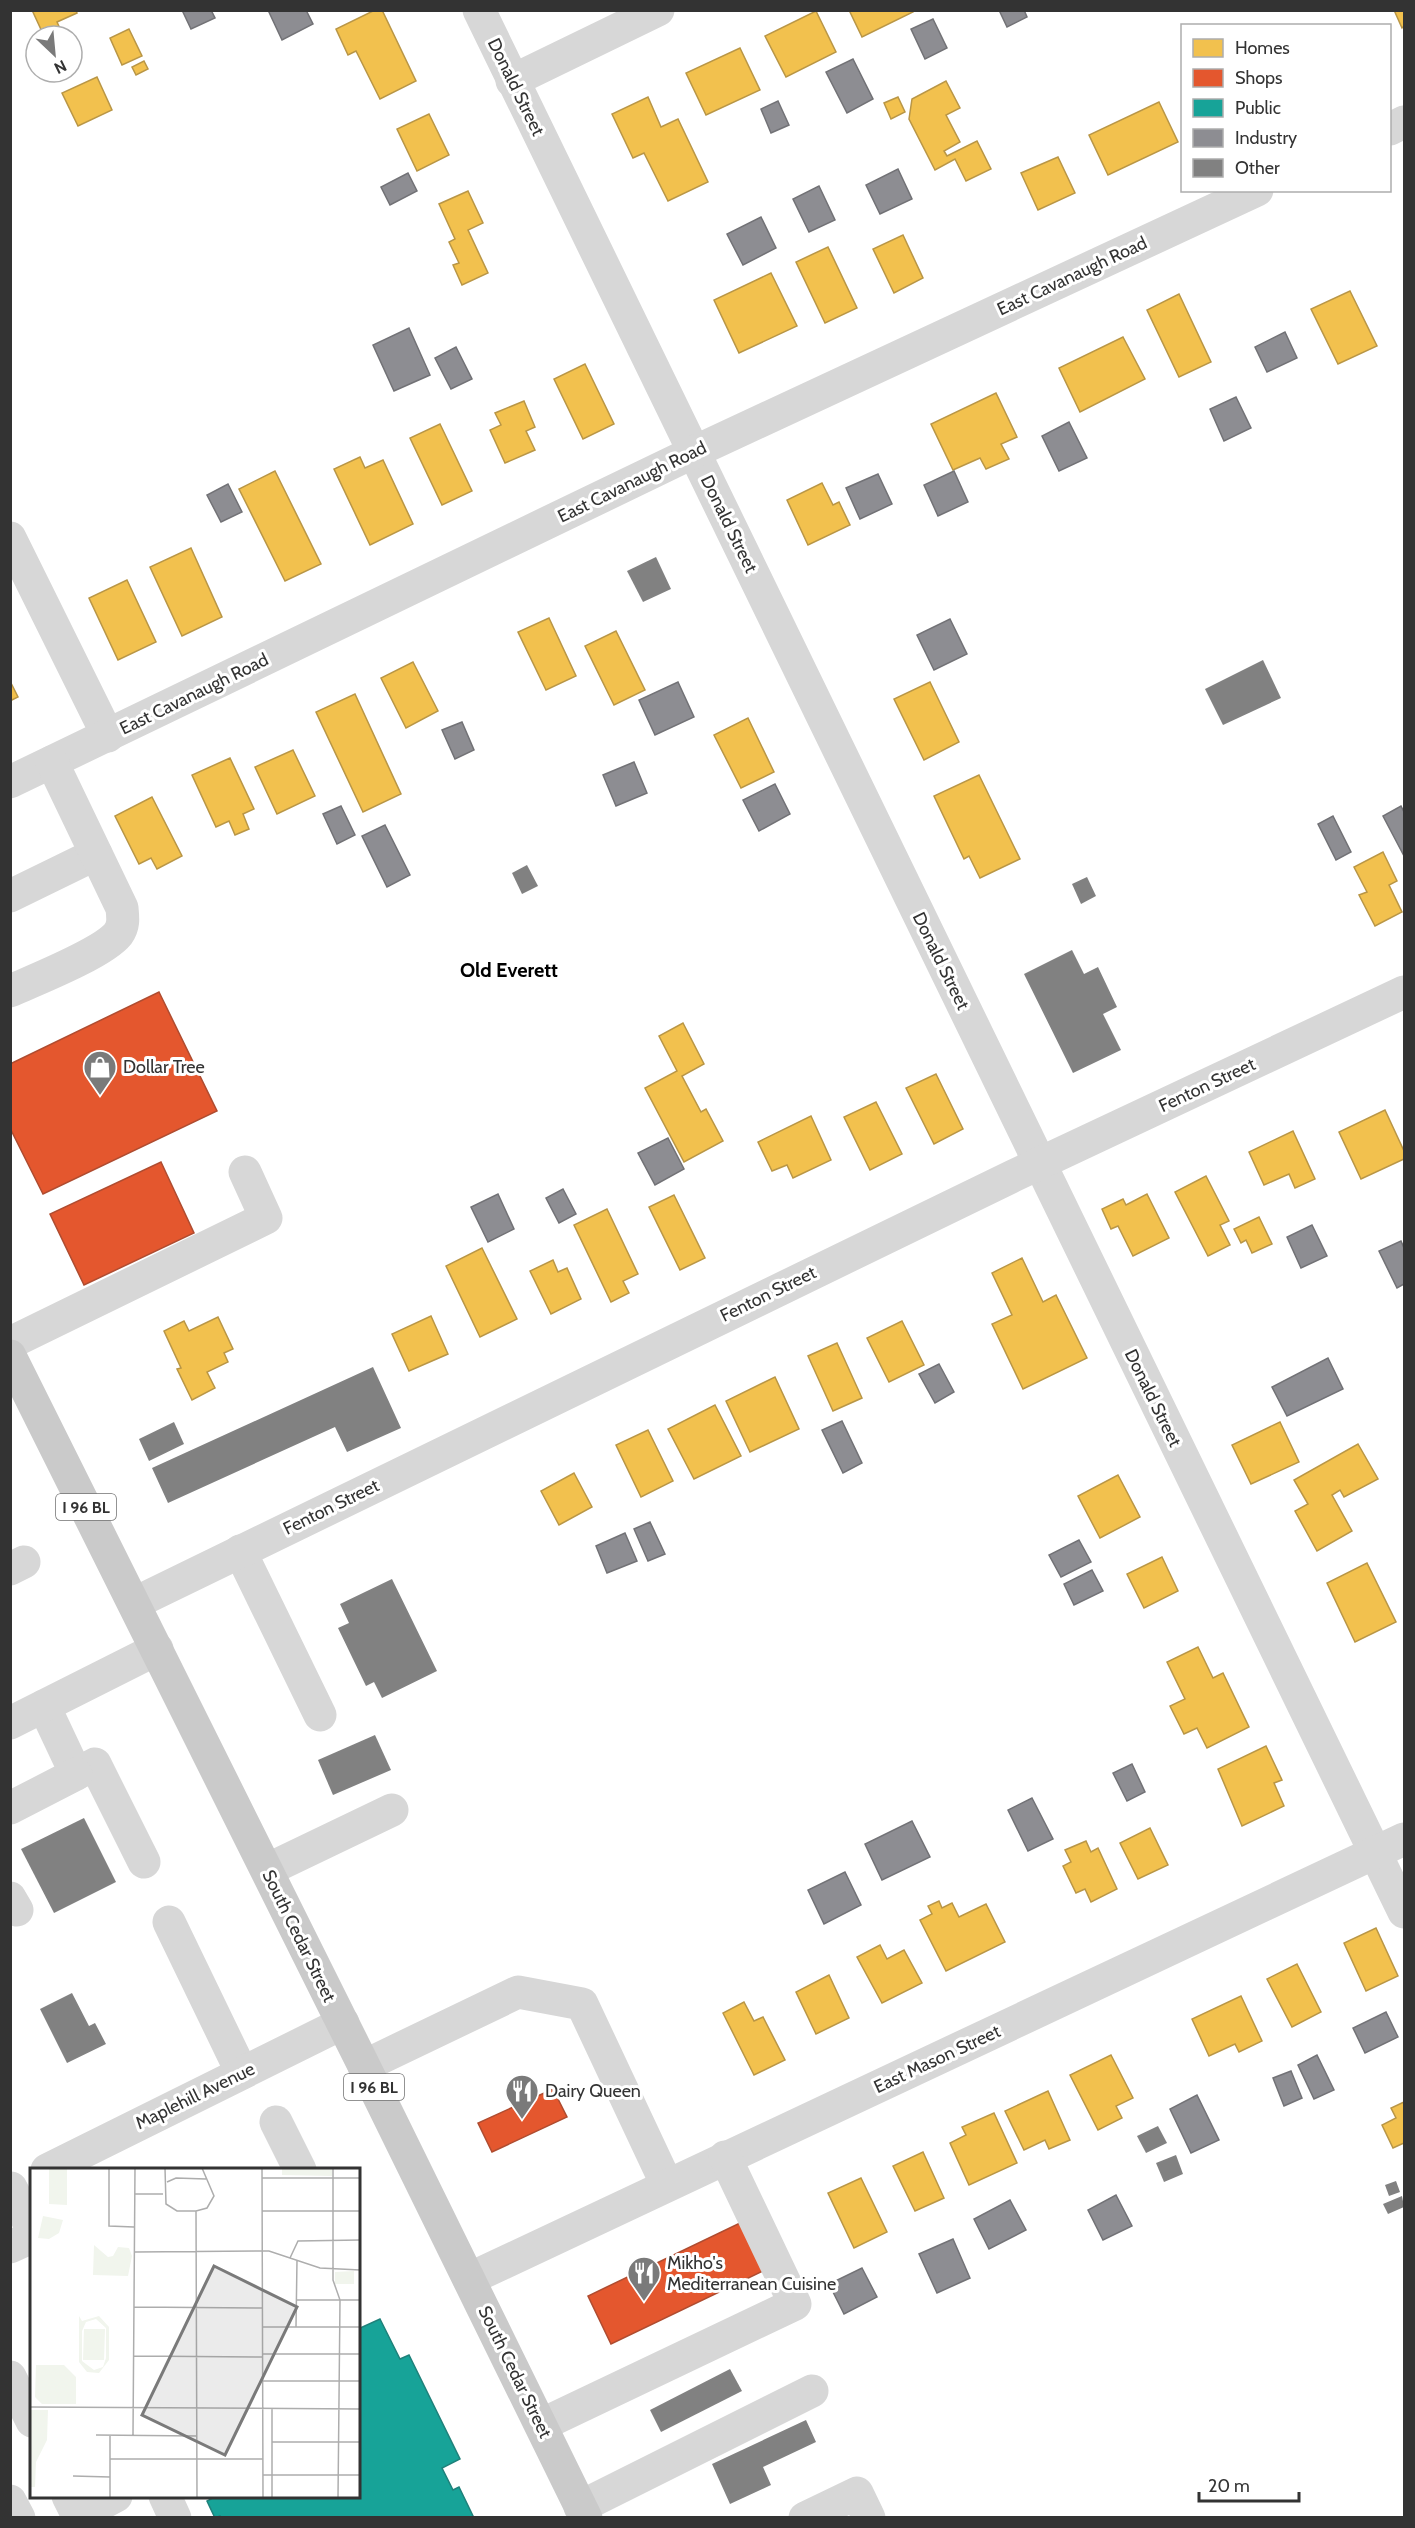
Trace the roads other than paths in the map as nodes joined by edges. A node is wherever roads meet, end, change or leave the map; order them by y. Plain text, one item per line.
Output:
1 (479, 10) edge
2 (658, 10) edge
3 (512, 81) junction
4 (1253, 192) edge
5 (694, 452) junction
6 (10, 538) edge
7 (108, 736) junction
8 (52, 762) junction
9 (10, 782) edge
10 (96, 854) junction
11 (10, 896) edge
12 (10, 992) edge
13 (1404, 992) edge
14 (1039, 1163) junction
15 (245, 1172) dead end
16 (10, 1343) edge
17 (10, 1356) edge
18 (240, 1551) junction
19 (135, 1603) junction
20 (158, 1649) junction
21 (44, 1706) junction
22 (320, 1715) dead end
23 (10, 1723) edge
24 (76, 1774) junction
25 (10, 1808) edge
26 (392, 1810) dead end
27 (1404, 1839) edge
28 (1375, 1854) junction
29 (144, 1862) dead end
30 (267, 1870) junction
31 (1404, 1912) edge
32 (169, 1922) dead end
33 (343, 2023) junction
34 (364, 2066) junction
35 (242, 2073) junction
36 (276, 2122) dead end
37 (725, 2157) junction
38 (96, 2159) edge
39 (52, 2168) edge
40 (299, 2168) edge
41 (30, 2178) edge
42 (667, 2185) junction
43 (11, 2188) edge
44 (30, 2224) edge
45 (30, 2238) edge
46 (10, 2247) edge
47 (469, 2279) junction
48 (10, 2377) edge
49 (812, 2391) dead end
50 (30, 2417) edge
51 (541, 2426) junction
52 (70, 2498) edge
53 (112, 2498) edge
54 (166, 2498) edge
55 (10, 2501) edge
56 (583, 2512) edge
57 (19, 2517) edge
58 (175, 2517) edge
59 (805, 2517) edge
60 (869, 2517) edge

1 - 3 street, Donald Street
2 - 3 street
3 - 5 street, Donald Street
4 - 5 street, East Cavanaugh Road
5 - 7 street, East Cavanaugh Road
5 - 14 street, Donald Street
6 - 7 street
7 - 8 street, East Cavanaugh Road
8 - 9 street, East Cavanaugh Road
8 - 10 street
10 - 11 street
10 - 12 street
13 - 14 street, Fenton Street
14 - 18 street, Fenton Street
14 - 28 street, Donald Street
15 - 16 street
17 - 19 main road, South Cedar Street / I 96 BL
18 - 19 street, Fenton Street
18 - 22 street
19 - 20 main road, South Cedar Street / I 96 BL
20 - 21 street
20 - 30 main road, South Cedar Street / I 96 BL
21 - 23 street
21 - 24 street
24 - 25 street
24 - 29 street
26 - 30 street
27 - 28 street, East Mason Street
28 - 31 street, Donald Street
28 - 37 street, East Mason Street
30 - 33 main road, South Cedar Street / I 96 BL
32 - 35 street
33 - 34 main road, South Cedar Street / I 96 BL
33 - 35 street, Maplehill Avenue
34 - 42 street
34 - 47 main road, South Cedar Street / I 96 BL
35 - 38 street, Maplehill Avenue
36 - 40 street
37 - 42 street, East Mason Street
37 - 51 street
38 - 39 street, Maplehill Avenue
41 - 43 street
42 - 47 street, East Mason Street
43 - 44 street
45 - 46 street
47 - 51 main road, South Cedar Street / I 96 BL
48 - 50 street
49 - 56 street
51 - 56 main road, South Cedar Street / I 96 BL
52 - 53 street
54 - 58 street
55 - 57 street
59 - 60 street

